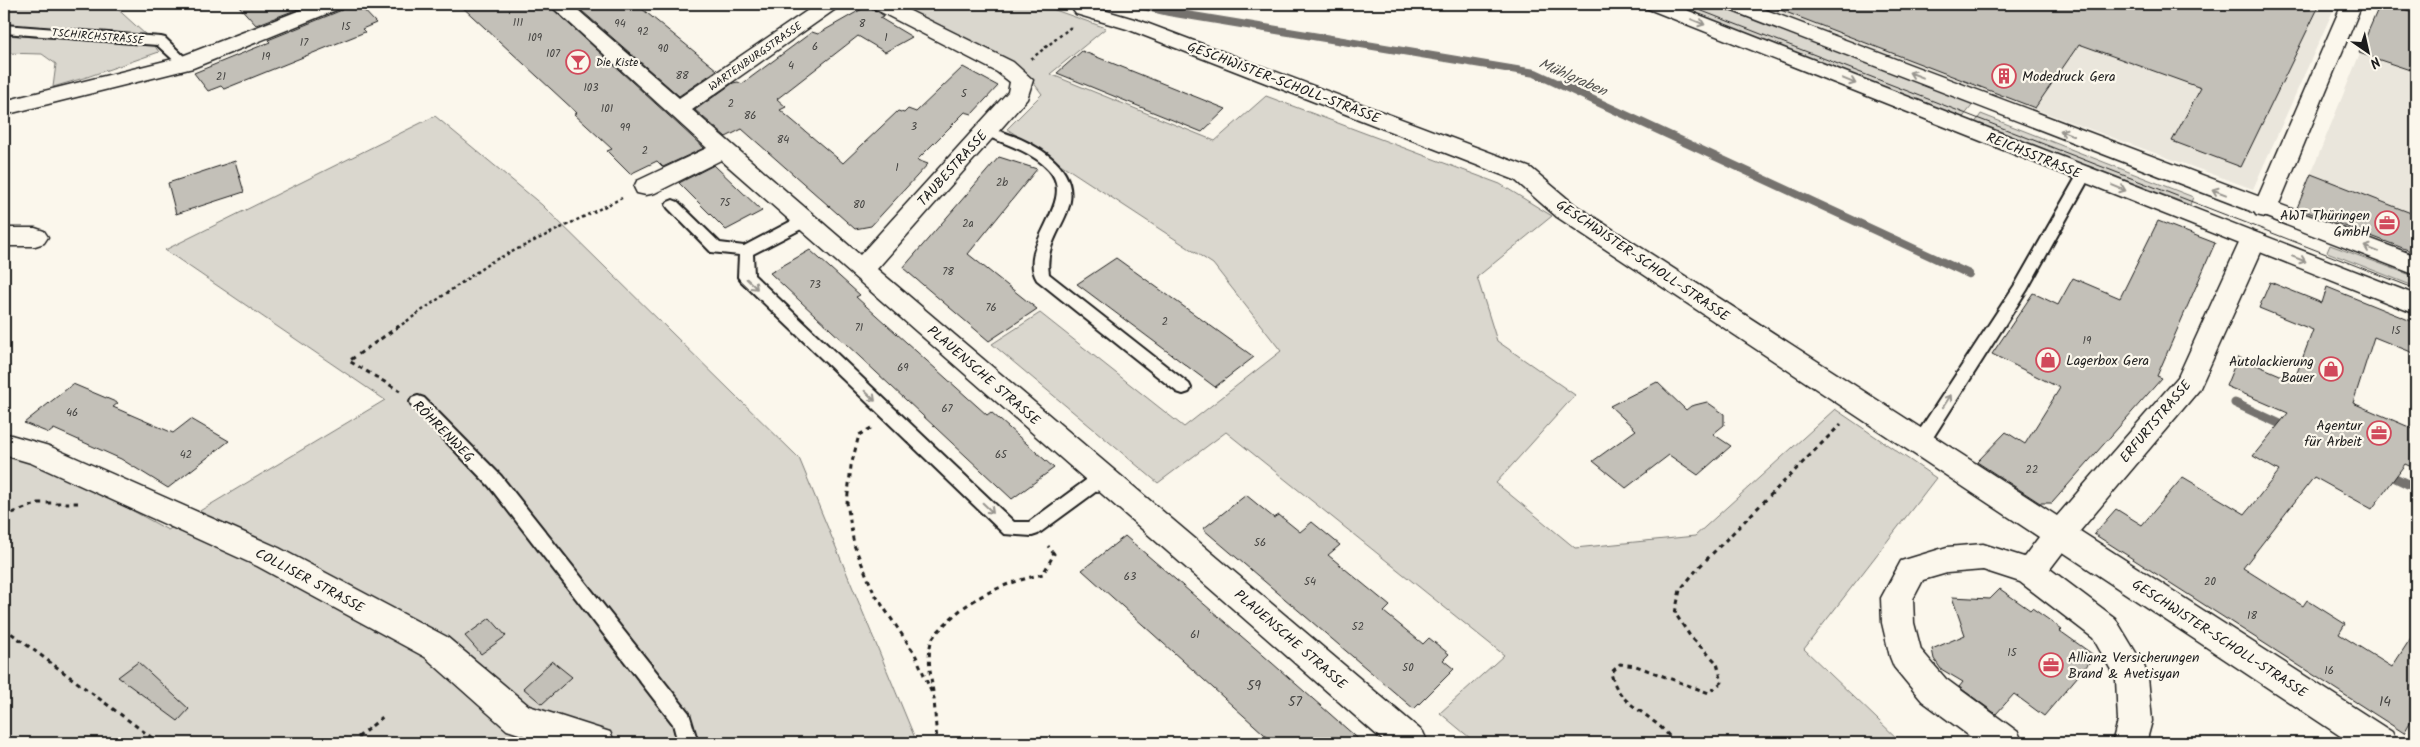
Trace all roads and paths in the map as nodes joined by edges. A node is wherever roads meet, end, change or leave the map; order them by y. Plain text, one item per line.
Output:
1 (334, 4) edge
2 (559, 4) edge
3 (830, 4) edge
4 (880, 4) edge
5 (1653, 4) edge
6 (2352, 4) edge
7 (1740, 5) edge
8 (1086, 11) joint
9 (4, 29) edge
10 (185, 63) junction
11 (1009, 70) junction
12 (4, 108) edge
13 (679, 108) junction
14 (986, 131) junction
15 (723, 150) junction
16 (2084, 175) junction
17 (646, 187) joint
18 (673, 205) dead end
19 (2265, 209) junction
20 (804, 221) junction
21 (4, 236) edge
22 (34, 237) dead end
23 (2253, 241) junction
24 (746, 251) junction
25 (2416, 266) edge
26 (862, 269) junction
27 (2416, 305) edge
28 (1183, 388) dead end
29 (418, 402) joint
30 (1861, 403) junction
31 (859, 435) dead end
32 (1921, 442) junction
33 (4, 444) edge
34 (1103, 477) junction
35 (87, 502) dead end
36 (4, 516) edge
37 (2060, 533) junction
38 (1054, 554) dead end
39 (2030, 572) junction
40 (4, 628) edge
41 (934, 698) junction
42 (385, 715) dead end
43 (159, 743) edge
44 (351, 743) edge
45 (598, 743) edge
46 (688, 743) edge
47 (937, 743) edge
48 (1411, 743) edge
49 (1675, 743) edge
50 (2006, 743) edge
51 (2129, 743) edge
52 (2380, 743) edge

1 - 10 street
2 - 13 street, PLAUENSCHE STRASSE
3 - 13 street, WARTENBURGSTRASSE
4 - 11 street
5 -> 16 street, REICHSSTRASSE
6 - 19 street
19 -> 7 street
8 - 11 path
8 - 30 street, GESCHWISTER-SCHOLL-STRASSE
9 - 10 lane, TSCHIRCHSTRASSE
10 - 12 street
11 - 14 street, TAUBESTRASSE
13 - 15 street, PLAUENSCHE STRASSE
14 - 26 street, TAUBESTRASSE
14 - 28 lane
15 - 17 street
15 - 20 street, PLAUENSCHE STRASSE
16 -> 23 street, REICHSSTRASSE
32 -> 16 lane
17 - 29 path, RÖHRENWEG
18 - 24 lane
19 - 23 street, ERFURTSTRASSE
25 -> 19 street
20 - 24 lane
20 - 26 street, PLAUENSCHE STRASSE
21 - 22 street
23 -> 27 street, REICHSSTRASSE
23 - 37 street, ERFURTSTRASSE
24 -> 34 lane
26 - 34 street, PLAUENSCHE STRASSE
29 - 46 lane, RÖHRENWEG
30 - 32 street, GESCHWISTER-SCHOLL-STRASSE
30 - 49 path
31 - 41 path
32 - 37 street, GESCHWISTER-SCHOLL-STRASSE
33 - 45 street, COLLISER STRASSE
34 - 48 street, PLAUENSCHE STRASSE
35 - 36 path
37 - 39 street
37 - 52 street, GESCHWISTER-SCHOLL-STRASSE
38 - 41 path
39 - 50 street
39 - 51 street
40 - 43 path
41 - 47 path
42 - 44 path

